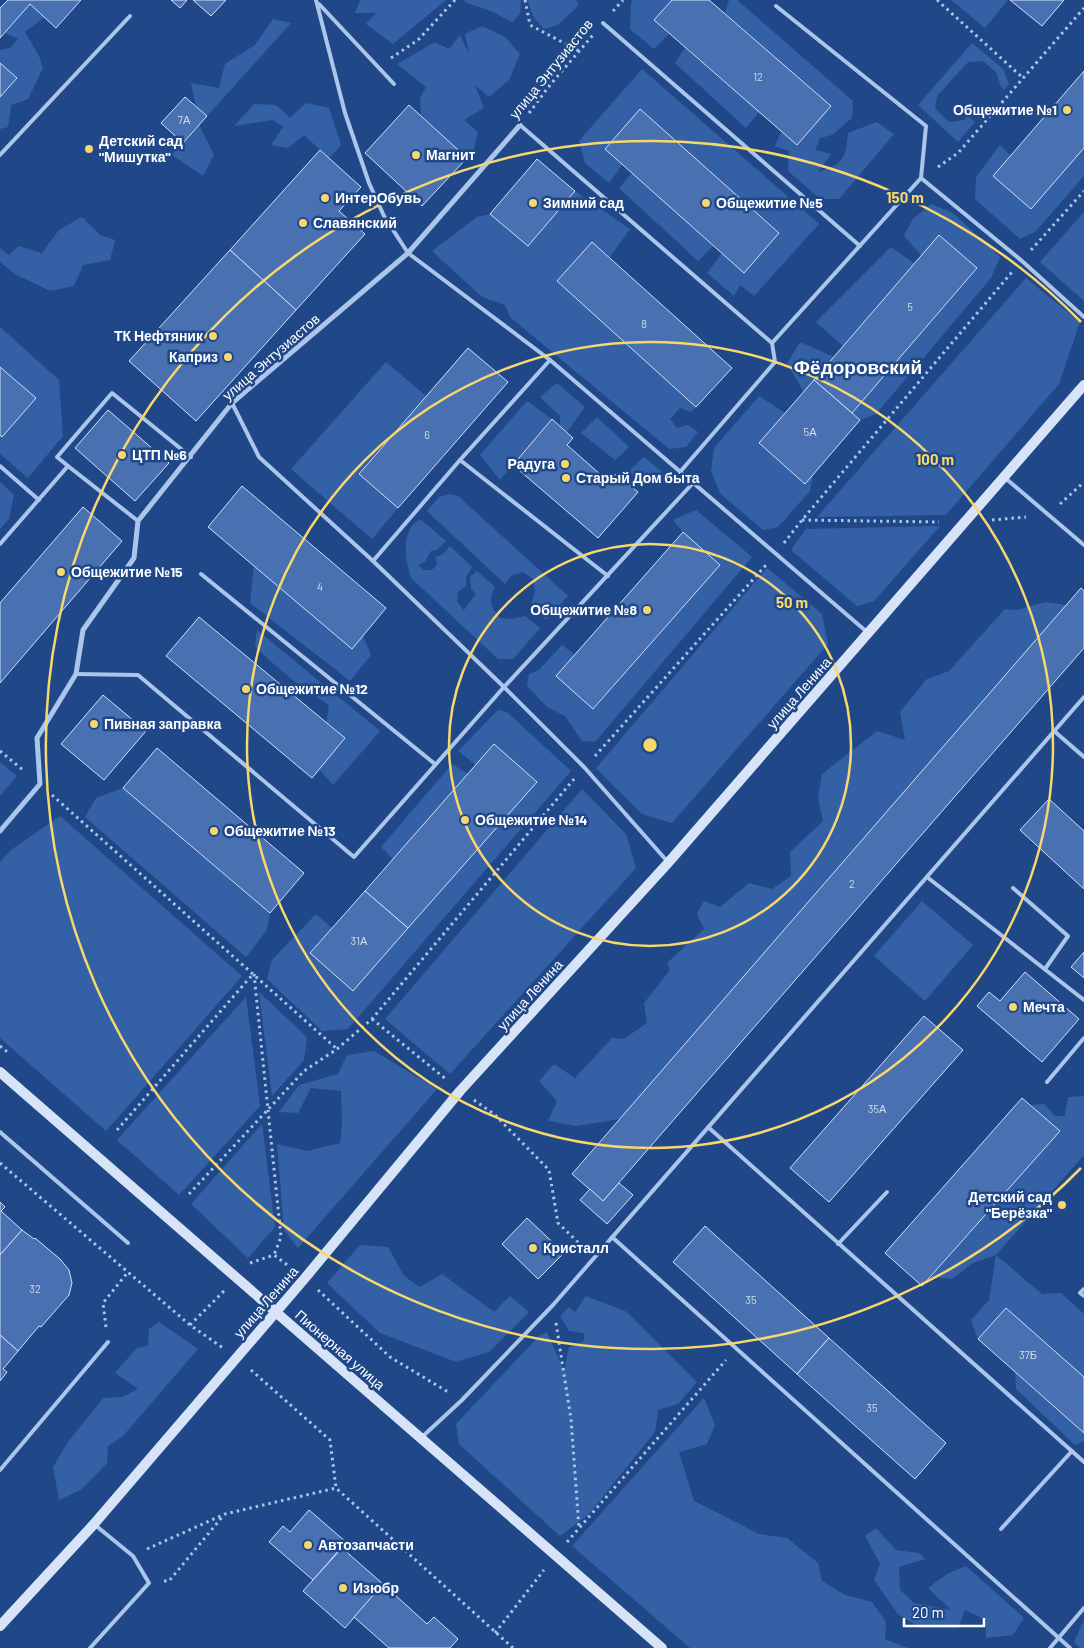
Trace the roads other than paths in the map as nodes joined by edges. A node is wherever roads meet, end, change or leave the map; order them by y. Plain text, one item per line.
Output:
1 (316, 1) edge
2 (776, 6) dead end
3 (130, 16) dead end
4 (603, 23) road end
5 (394, 84) dead end
6 (520, 124) joint
7 (0, 155) edge
8 (921, 178) junction
9 (860, 246) junction
10 (408, 253) junction
11 (1084, 316) edge
12 (772, 343) junction
13 (550, 360) junction
14 (1084, 386) edge
15 (232, 403) junction
16 (191, 457) junction
17 (460, 460) junction
18 (0, 466) edge
19 (68, 466) junction
20 (680, 472) junction
21 (1004, 477) junction
22 (693, 483) junction
23 (39, 500) junction
24 (138, 521) junction
25 (0, 544) edge
26 (1084, 545) edge
27 (373, 561) junction
28 (201, 574) dead end
29 (608, 576) junction
30 (869, 633) junction
31 (76, 674) junction
32 (504, 687) junction
33 (1084, 697) edge
34 (1054, 731) junction
35 (1084, 757) edge
36 (435, 764) junction
37 (0, 831) edge
38 (668, 863) junction
39 (927, 877) junction
40 (1013, 888) dead end
41 (1045, 969) junction
42 (1084, 1000) edge
43 (1084, 1038) edge
44 (0, 1072) edge
45 (1047, 1082) dead end
46 (708, 1128) junction
47 (0, 1132) edge
48 (887, 1192) dead end
49 (612, 1237) junction
50 (128, 1242) dead end
51 (838, 1244) junction
52 (1084, 1288) edge
53 (1084, 1296) edge
54 (275, 1312) junction
55 (108, 1342) road end
56 (420, 1439) junction
57 (1072, 1451) junction
58 (1084, 1462) edge
59 (0, 1470) edge
60 (94, 1524) junction
61 (1001, 1528) dead end
62 (1084, 1608) edge
63 (0, 1626) edge
64 (1059, 1638) junction
65 (90, 1648) edge
66 (662, 1648) edge
67 (1050, 1648) edge
68 (1070, 1648) edge

1 - 5 lane
1 - 10 lane
2 - 8 lane
3 - 7 lane
4 - 9 lane
6 - 10 street, улица Энтузиастов
6 - 12 lane
8 - 9 lane
8 - 11 lane
9 - 12 lane
10 - 13 lane
10 - 15 street, улица Энтузиастов
12 - 20 lane
13 - 17 lane
13 - 20 lane
14 - 21 street, улица Ленина
15 - 16 street, улица Энтузиастов
15 - 27 lane
16 - 19 lane
16 - 24 street, улица Энтузиастов
17 - 27 lane
17 - 29 lane
18 - 23 lane
19 - 23 lane
19 - 24 lane
20 - 22 lane
21 - 26 lane
21 - 30 street, улица Ленина
22 - 29 lane
22 - 30 lane
23 - 25 lane
24 - 31 street
27 - 32 lane
28 - 36 lane
29 - 32 lane
30 - 38 street, улица Ленина
31 - 36 lane
31 - 37 street
32 - 36 lane
32 - 38 lane
33 - 34 lane
34 - 35 lane
34 - 39 lane
38 - 54 street, улица Ленина
39 - 41 lane
39 - 46 lane
40 - 41 lane
41 - 42 lane
43 - 45 lane
44 - 54 street, Пионерная улица
46 - 49 lane
46 - 51 lane
47 - 50 lane
48 - 51 lane
49 - 56 lane
49 - 64 lane
51 - 57 lane
52 - 53 lane
54 - 56 street, Пионерная улица
54 - 60 street, улица Ленина
55 - 59 lane
56 - 66 street, Пионерная улица
57 - 58 lane
57 - 61 lane
60 - 63 street, улица Ленина
60 - 65 lane
62 - 64 lane
64 - 67 lane
64 - 68 lane

